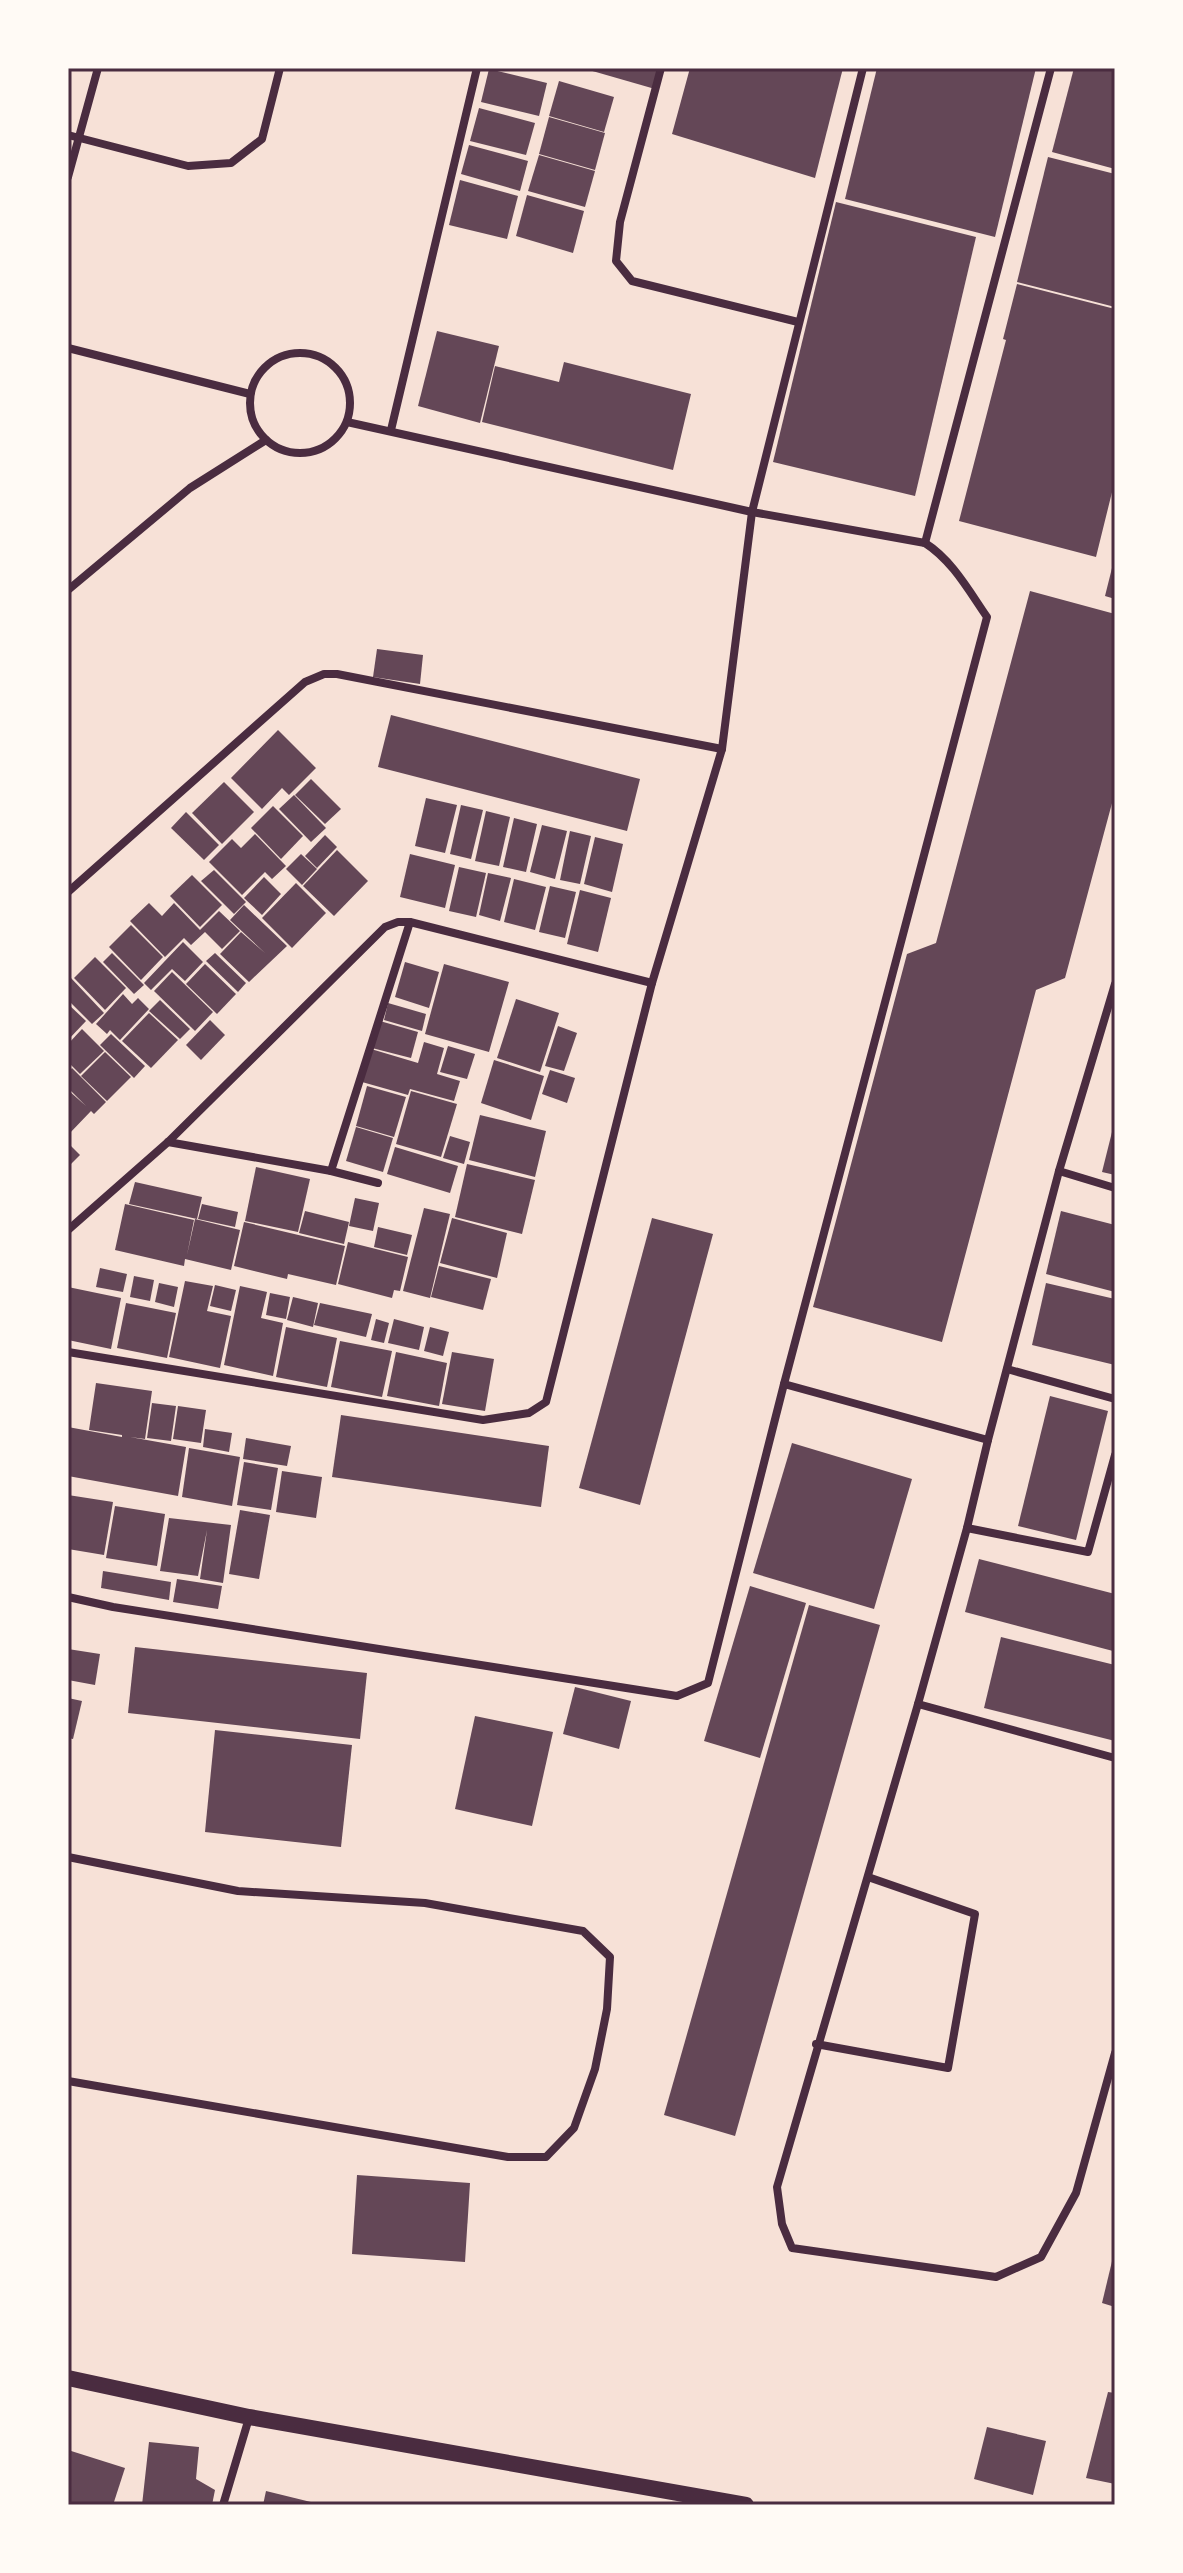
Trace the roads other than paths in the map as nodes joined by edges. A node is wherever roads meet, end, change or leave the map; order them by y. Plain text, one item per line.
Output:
1 (98, 68) edge
2 (280, 68) edge
3 (477, 68) edge
4 (661, 68) edge
5 (863, 68) edge
6 (1051, 68) edge
7 (68, 135) edge
8 (79, 138) junction
9 (68, 177) edge
10 (798, 322) junction
11 (68, 348) edge
12 (250, 394) junction
13 (347, 422) junction
14 (391, 430) junction
15 (266, 440) junction
16 (752, 512) junction
17 (925, 543) junction
18 (68, 590) edge
19 (722, 749) junction
20 (68, 892) edge
21 (410, 922) junction
22 (652, 983) junction
23 (1115, 984) edge
24 (1105, 1020) junction
25 (1115, 1021) edge
26 (168, 1142) junction
27 (331, 1171) junction
28 (1059, 1171) junction
29 (378, 1183) dead end
30 (1115, 1188) edge
31 (68, 1230) edge
32 (68, 1352) edge
33 (1007, 1369) junction
34 (784, 1384) junction
35 (1115, 1399) edge
36 (988, 1440) junction
37 (1115, 1455) edge
38 (967, 1528) junction
39 (68, 1597) edge
40 (918, 1704) junction
41 (1115, 1758) edge
42 (68, 1857) edge
43 (868, 1877) junction
44 (816, 2044) junction
45 (1115, 2053) edge
46 (68, 2081) edge
47 (68, 2378) edge
48 (249, 2417) junction
49 (223, 2505) edge
50 (746, 2505) edge

1 - 8 street
2 - 8 street
3 - 14 street
4 - 10 street
5 - 10 street
6 - 17 street
7 - 8 street
8 - 9 street
10 - 16 street
11 - 12 street
12 - 13 street
12 - 15 street
13 - 14 street
13 - 15 street
14 - 16 street
15 - 18 street
16 - 17 street
16 - 19 street
17 - 34 street
19 - 20 street
19 - 22 street
21 - 22 street
21 - 26 street
21 - 27 street
22 - 32 street
23 - 24 street
24 - 25 street
24 - 28 street
26 - 27 street
26 - 31 street
27 - 29 street
28 - 30 street
28 - 33 street
33 - 35 street
33 - 36 street
34 - 36 street
34 - 39 street
36 - 38 street
37 - 38 street
38 - 40 street
40 - 41 street
40 - 43 street
42 - 46 street
43 - 44 street
43 - 44 street
44 - 45 street
47 - 48 main road
48 - 49 street
48 - 50 main road

